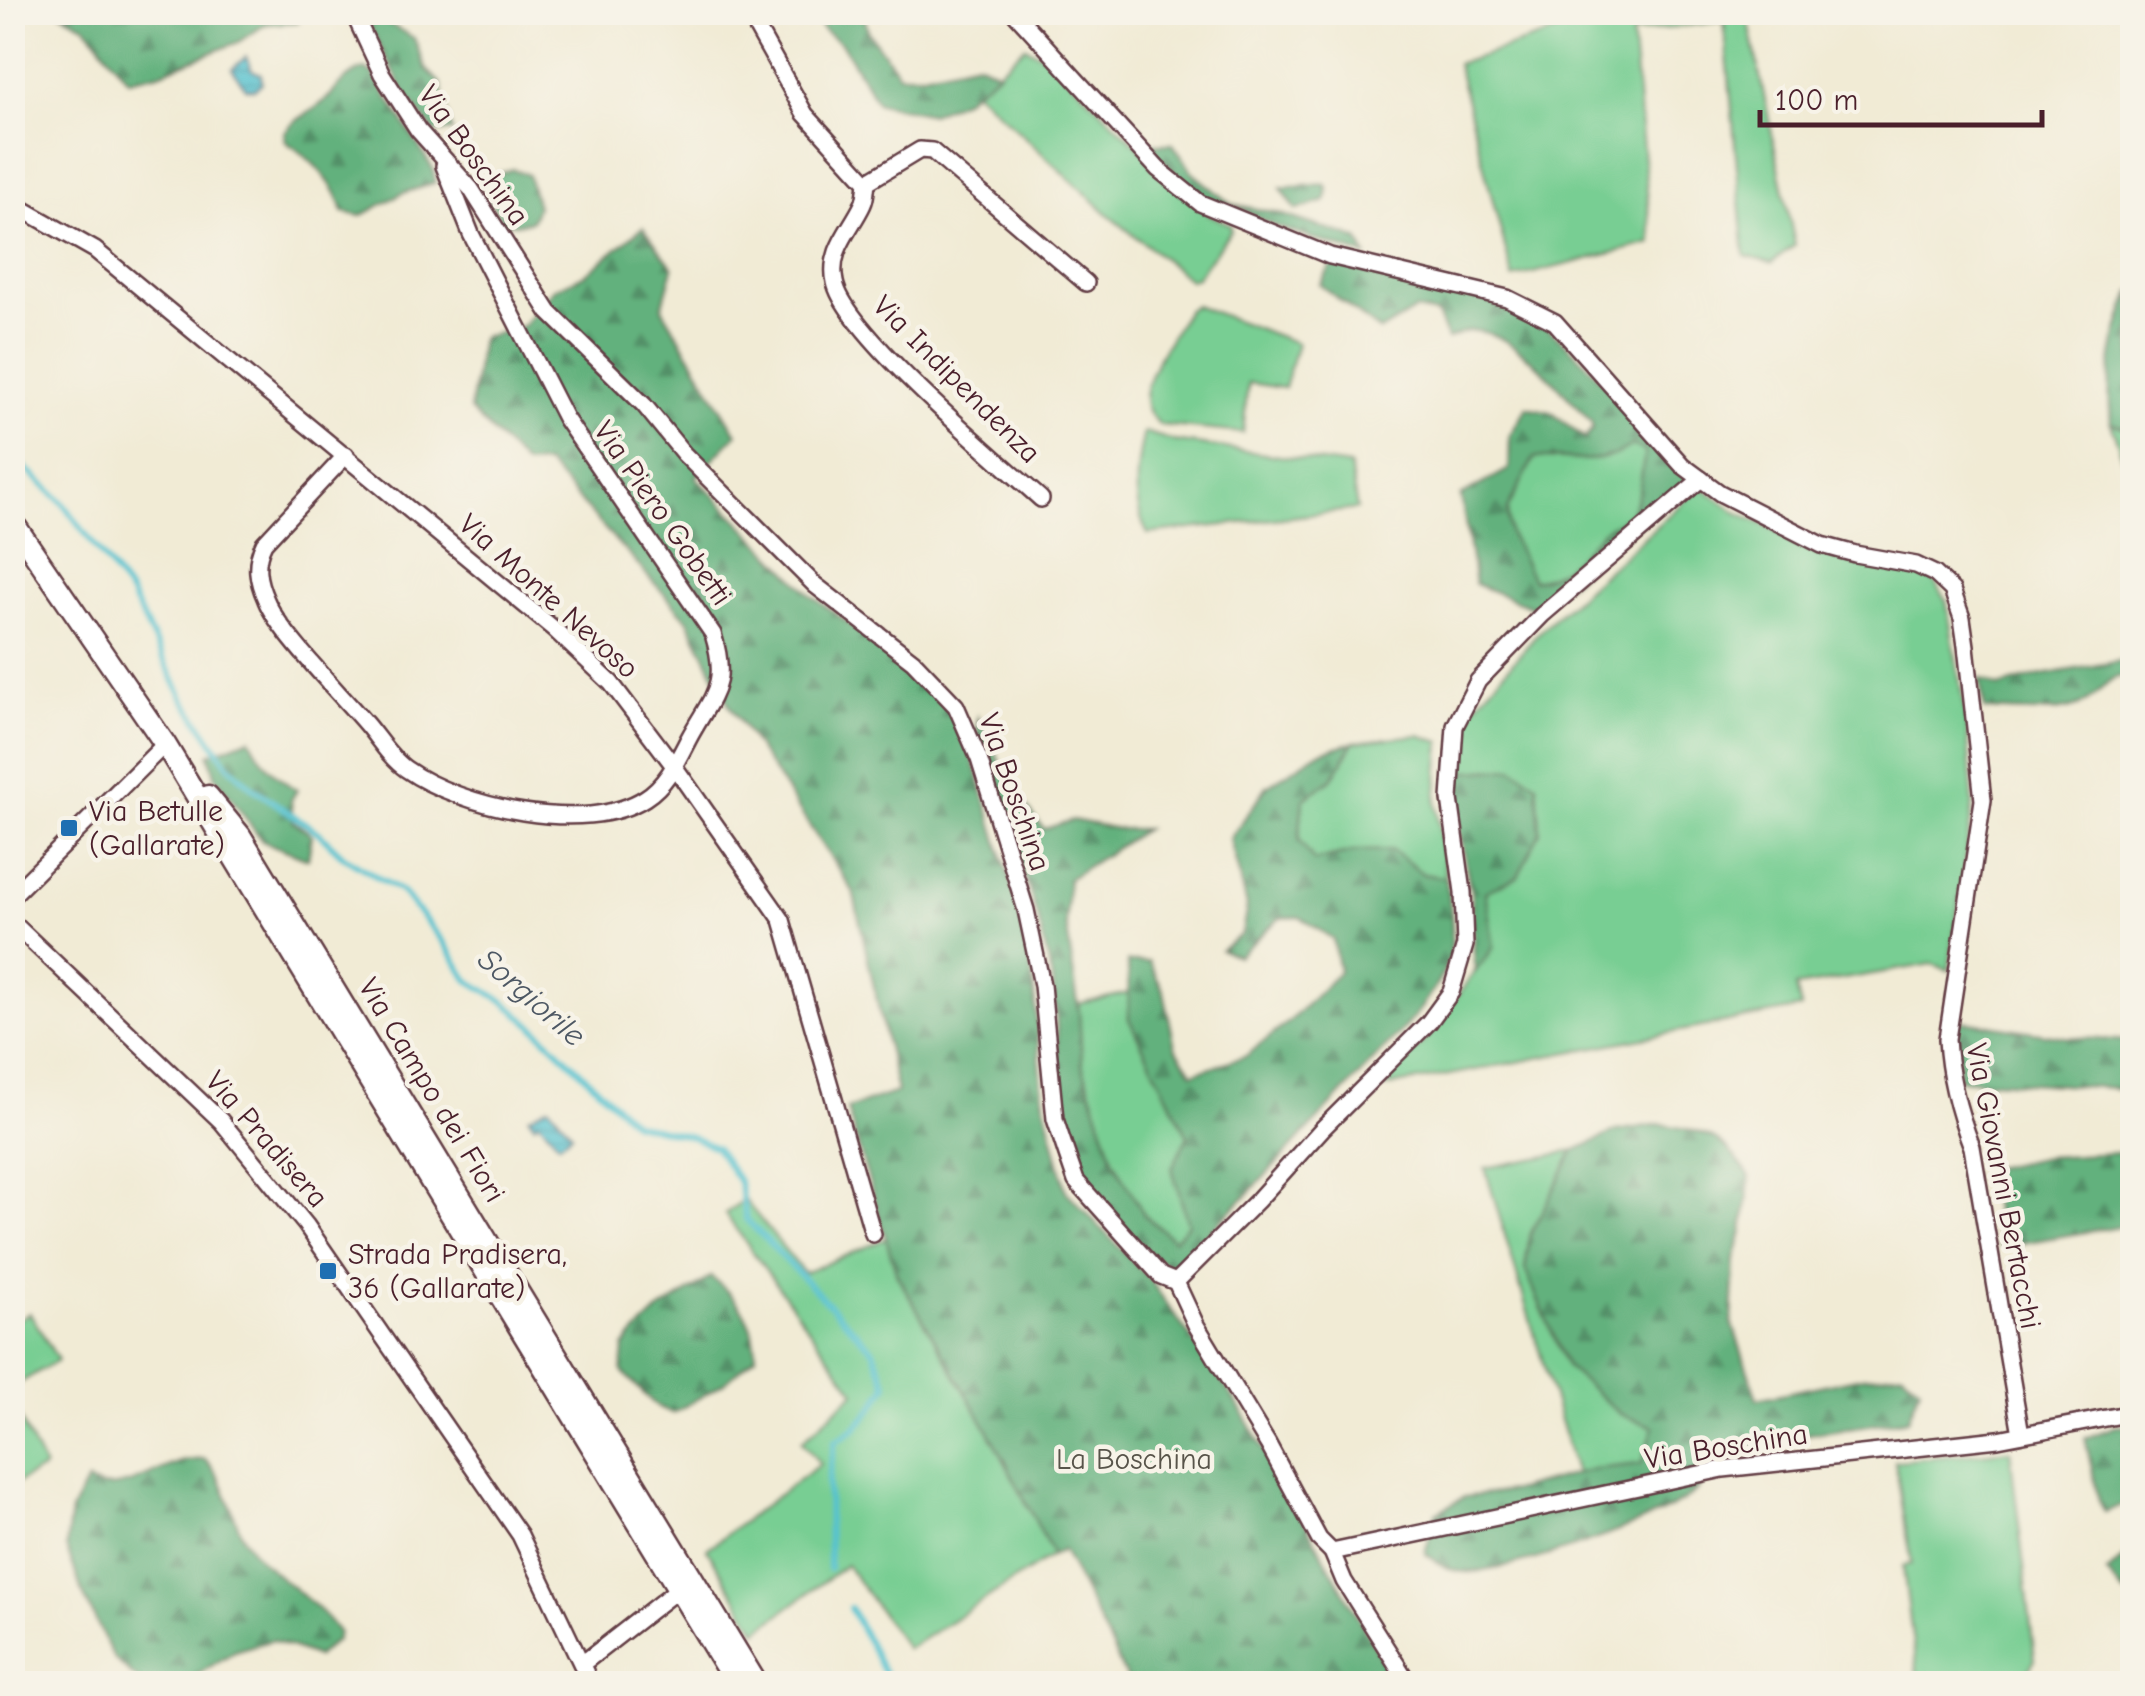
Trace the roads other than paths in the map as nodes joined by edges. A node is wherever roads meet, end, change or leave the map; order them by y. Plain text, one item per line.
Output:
1 (353, 12) edge
2 (748, 12) edge
3 (1014, 12) edge
4 (439, 154) junction
5 (867, 182) junction
6 (12, 203) edge
7 (1086, 283) dead end
8 (346, 455) junction
9 (1701, 479) junction
10 (1041, 500) dead end
11 (12, 522) edge
12 (165, 744) junction
13 (674, 766) junction
14 (12, 896) edge
15 (12, 922) edge
16 (874, 1234) dead end
17 (1176, 1282) junction
18 (2132, 1413) edge
19 (2021, 1434) junction
20 (1332, 1552) junction
21 (687, 1583) junction
22 (582, 1664) junction
23 (591, 1684) edge
24 (736, 1684) edge
25 (757, 1684) edge
26 (1409, 1684) edge

1 - 4 street, Via Boschina
2 - 5 street
3 - 9 street, Via Giovanni Bertacchi
4 - 13 street, Via Piero Gobetti
4 - 17 street, Via Boschina
5 - 7 street
5 - 10 street, Via Indipendenza
6 - 8 street, Via Monte Nevoso
8 - 13 street, Via Monte Nevoso
8 - 13 street, Via Piero Gobetti
9 - 17 street
9 - 19 street, Via Giovanni Bertacchi
11 - 12 street, Via Campo dei Fiori
12 - 14 street
12 - 21 street, Via Campo dei Fiori
13 - 16 street, Via Monte Nevoso
15 - 22 street, Via Pradisera
17 - 20 street, Via Boschina
18 - 19 street, Via Boschina
19 - 20 street, Via Boschina
20 - 26 street, Via Boschina
21 - 22 street
21 - 24 street, Via Campo dei Fiori
21 - 25 street, Via Campo dei Fiori
22 - 23 street, Via Pradisera

